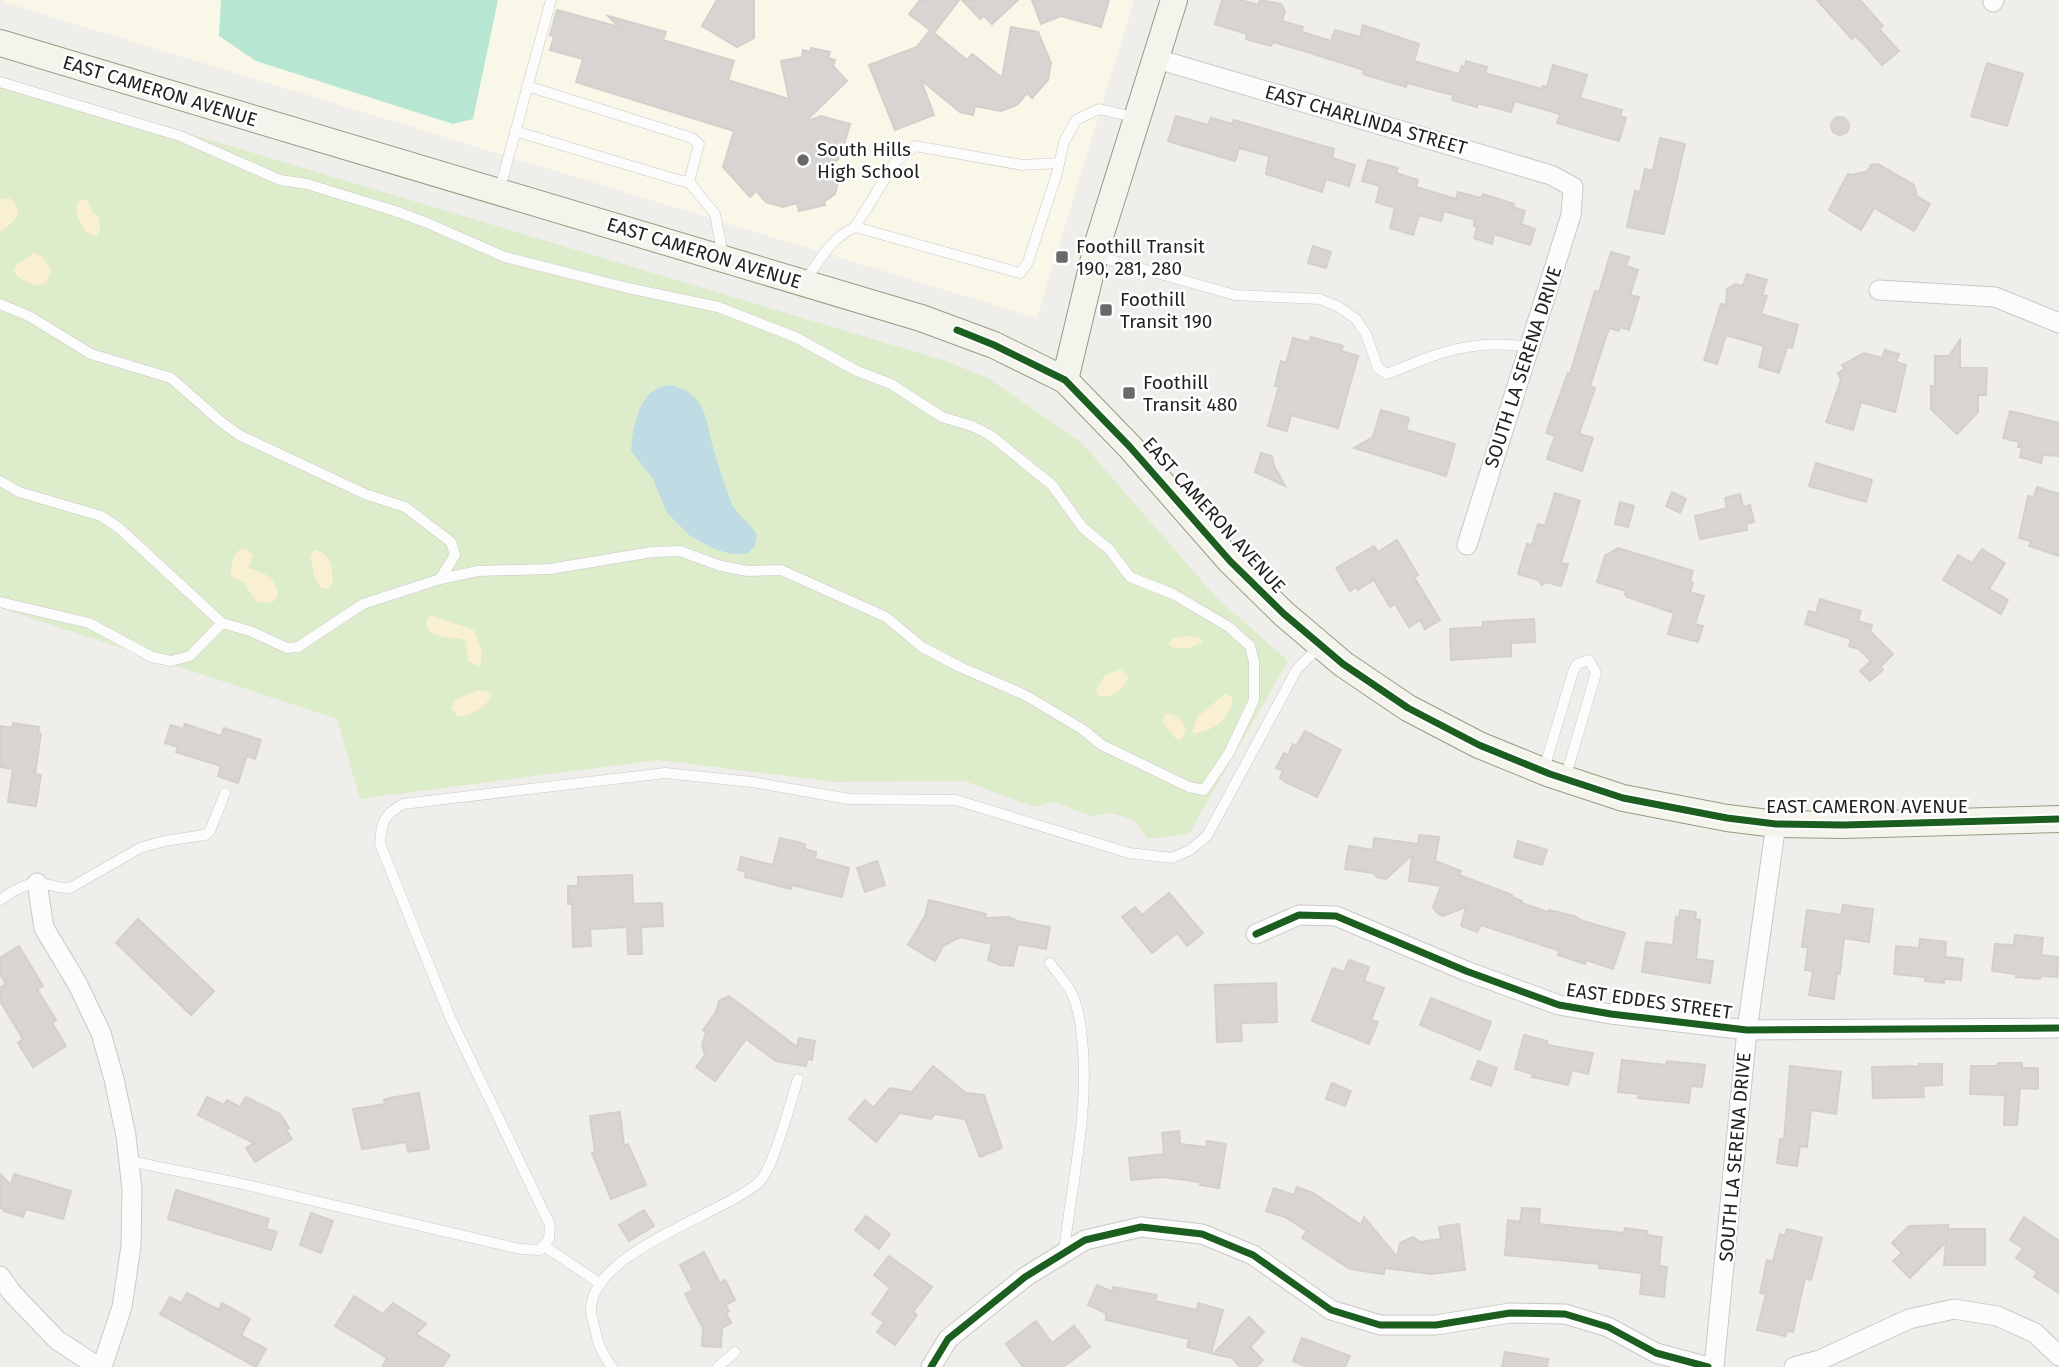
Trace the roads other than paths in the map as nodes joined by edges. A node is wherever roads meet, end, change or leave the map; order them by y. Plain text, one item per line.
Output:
1 (551, 0) edge
2 (1174, 0) edge
3 (0, 43) edge
4 (1157, 59) junction
5 (0, 82) edge
6 (527, 86) junction
7 (1138, 118) junction
8 (515, 131) junction
9 (1059, 163) junction
10 (689, 182) junction
11 (1573, 187) joint
12 (499, 192) junction
13 (855, 227) junction
14 (1095, 256) junction
15 (724, 260) junction
16 (803, 283) junction
17 (1879, 290) dead end
18 (0, 304) edge
19 (2059, 323) edge
20 (1529, 347) junction
21 (1065, 380) junction
22 (0, 481) edge
23 (1466, 545) dead end
24 (440, 579) junction
25 (0, 602) edge
26 (222, 623) junction
27 (1321, 645) junction
28 (1554, 775) junction
29 (225, 793) dead end
30 (2059, 819) edge
31 (1776, 824) junction
32 (37, 883) junction
33 (0, 900) edge
34 (1256, 934) dead end
35 (1050, 963) dead end
36 (2059, 1028) edge
37 (1747, 1030) junction
38 (798, 1079) dead end
39 (129, 1161) junction
40 (544, 1245) junction
41 (1064, 1254) junction
42 (0, 1276) edge
43 (601, 1284) junction
44 (734, 1352) dead end
45 (2059, 1356) edge
46 (100, 1367) edge
47 (612, 1367) edge
48 (718, 1367) edge
49 (931, 1367) edge
50 (1707, 1367) edge
51 (1714, 1367) edge
52 (1794, 1367) edge

1 - 6 lane
2 - 4 main road
3 - 12 main road, EAST CAMERON AVENUE
4 - 7 main road
4 - 11 street, EAST CHARLINDA STREET
5 - 24 lane
6 - 8 lane
6 - 10 lane
7 - 9 lane
7 - 14 main road
8 - 10 lane
8 - 12 lane
9 - 13 lane
9 - 13 lane
10 - 15 lane
11 - 20 street, SOUTH LA SERENA DRIVE
12 - 15 main road, EAST CAMERON AVENUE
13 - 16 lane
14 - 20 lane
14 - 21 main road
15 - 16 main road, EAST CAMERON AVENUE
16 - 21 main road, EAST CAMERON AVENUE
17 - 19 street
18 - 24 lane
20 - 23 street, SOUTH LA SERENA DRIVE
21 - 27 main road, EAST CAMERON AVENUE
22 - 26 lane
24 - 26 lane
25 - 26 lane
27 - 28 main road, EAST CAMERON AVENUE
27 - 40 lane
28 - 28 lane
28 - 31 main road, EAST CAMERON AVENUE
29 - 32 lane
30 - 31 main road, EAST CAMERON AVENUE
31 - 37 street, SOUTH LA SERENA DRIVE
32 - 33 lane
32 - 39 street
34 - 37 street, EAST EDDES STREET
35 - 41 lane
36 - 37 street, EAST EDDES STREET
37 - 51 street, SOUTH LA SERENA DRIVE
38 - 43 lane
39 - 40 lane
39 - 46 street
40 - 43 lane
41 - 49 street
41 - 50 street
42 - 46 street
43 - 47 lane
44 - 48 lane
45 - 52 street

